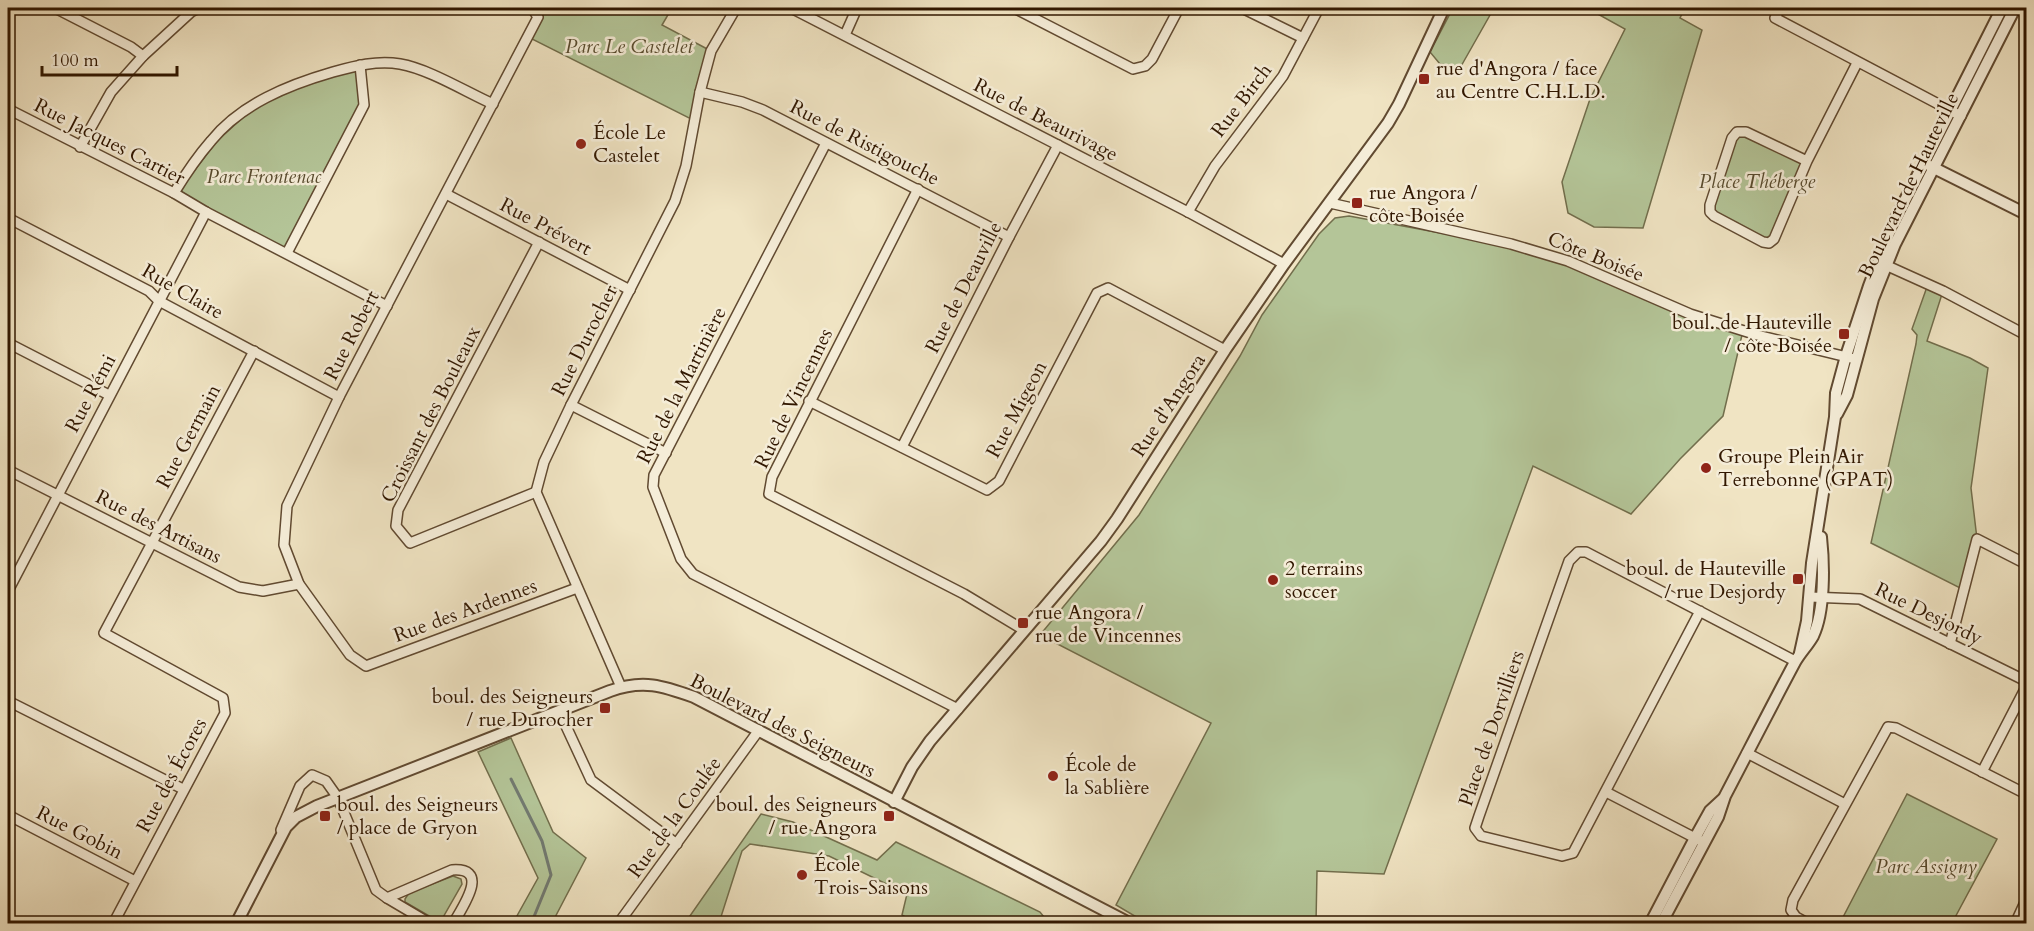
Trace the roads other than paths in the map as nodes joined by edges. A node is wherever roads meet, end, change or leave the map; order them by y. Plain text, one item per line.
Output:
1 (55, 8) edge
2 (199, 8) edge
3 (532, 8) edge
4 (736, 8) edge
5 (791, 8) edge
6 (857, 8) edge
7 (1014, 8) edge
8 (1179, 8) edge
9 (1242, 8) edge
10 (1319, 8) edge
11 (1444, 8) edge
12 (1780, 8) edge
13 (2002, 8) edge
14 (2014, 8) edge
15 (845, 35) junction
16 (1303, 38) junction
17 (143, 56) junction
18 (1857, 63) junction
19 (360, 64) junction
20 (700, 92) junction
21 (493, 104) junction
22 (8, 109) edge
23 (1951, 110) junction
24 (1961, 116) junction
25 (826, 143) junction
26 (1058, 145) junction
27 (80, 147) junction
28 (1807, 161) junction
29 (1929, 166) junction
30 (918, 189) junction
31 (174, 193) junction
32 (446, 194) junction
33 (1330, 203) junction
34 (206, 212) junction
35 (1188, 212) junction
36 (2026, 212) edge
37 (8, 218) edge
38 (1009, 237) junction
39 (539, 242) junction
40 (287, 253) junction
41 (1882, 263) junction
42 (1284, 264) junction
43 (630, 290) junction
44 (159, 301) junction
45 (387, 306) junction
46 (2026, 335) edge
47 (8, 343) edge
48 (1225, 350) junction
49 (254, 351) junction
50 (1851, 358) junction
51 (109, 395) junction
52 (339, 397) junction
53 (809, 401) junction
54 (571, 405) junction
55 (902, 447) junction
56 (666, 453) junction
57 (8, 470) edge
58 (536, 492) junction
59 (57, 495) junction
60 (1819, 527) junction
61 (151, 543) junction
62 (2026, 564) edge
63 (299, 584) junction
64 (577, 588) junction
65 (8, 591) edge
66 (1810, 597) junction
67 (1821, 597) junction
68 (1700, 611) junction
69 (1024, 630) junction
70 (104, 633) joint
71 (1950, 644) junction
72 (1798, 657) junction
73 (366, 666) joint
74 (2026, 681) edge
75 (621, 687) junction
76 (2026, 687) edge
77 (8, 701) edge
78 (958, 709) junction
79 (559, 711) junction
80 (759, 730) junction
81 (1747, 753) junction
82 (1982, 772) junction
83 (183, 789) junction
84 (1606, 792) junction
85 (2026, 794) edge
86 (338, 798) junction
87 (894, 802) junction
88 (1845, 804) junction
89 (8, 816) edge
90 (1699, 840) junction
91 (276, 843) junction
92 (677, 844) junction
93 (135, 881) junction
94 (387, 898) junction
95 (2026, 900) edge
96 (113, 924) edge
97 (236, 924) edge
98 (432, 924) edge
99 (453, 924) edge
100 (618, 924) edge
101 (1131, 924) edge
102 (1650, 924) edge
103 (1661, 924) edge
104 (1809, 924) edge
105 (2015, 924) edge

1 - 17 street
2 - 17 street
3 - 21 street, Rue Robert
4 - 20 street, Rue Durocher
5 - 15 street, Rue de Beaurivage
6 - 15 street
7 - 8 street
9 - 16 street
10 - 16 street, Rue Birch
11 - 33 street, Rue d'Angora
12 - 18 street
13 - 23 street, Boulevard de Hauteville
14 - 24 street, Boulevard de Hauteville
15 - 26 street, Rue de Beaurivage
16 - 35 street, Rue Birch
17 - 27 street
18 - 23 street
18 - 28 street
19 - 21 street
19 - 31 street
19 - 40 street
20 - 25 street, Rue de Ristigouche
20 - 43 street, Rue Durocher
21 - 32 street, Rue Robert
22 - 27 street, Rue Jacques Cartier
23 - 24 street
23 - 29 street, Boulevard de Hauteville
24 - 29 street, Boulevard de Hauteville
25 - 30 street, Rue de Ristigouche
25 - 56 street, Rue de la Martinière
26 - 35 street, Rue de Beaurivage
26 - 38 street, Rue de Deauville
27 - 31 street, Rue Jacques Cartier
28 - 28 street
29 - 36 street
29 - 41 street, Boulevard de Hauteville
30 - 38 street, Rue de Ristigouche
30 - 53 street, Rue de Vincennes
31 - 34 street, Rue Jacques Cartier
32 - 39 street, Rue Prévert
32 - 45 street, Rue Robert
33 - 42 street, Rue d'Angora
33 - 50 street, Côte Boisée
34 - 40 street, Rue Jacques Cartier
34 - 44 street, Rue Rémi
35 - 42 street, Rue de Beaurivage
37 - 44 street, Rue Claire
38 - 55 street, Rue de Deauville
39 - 43 street, Rue Prévert
39 - 58 street, Croissant des Bouleaux
40 - 45 street, Rue Jacques Cartier
41 - 46 street
41 - 50 street, Boulevard de Hauteville
42 - 48 street, Rue d'Angora
43 - 54 street, Rue Durocher
44 - 49 street, Rue Claire
44 - 51 street, Rue Rémi
45 - 52 street, Rue Robert
47 - 51 street
48 - 55 street, Rue Migeon
48 - 69 street, Rue d'Angora
49 - 52 street, Rue Claire
49 - 61 street, Rue Germain
50 - 60 street, Boulevard de Hauteville
51 - 59 street, Rue Rémi
52 - 63 street, Rue Robert
53 - 55 street, Rue Migeon
53 - 69 street, Rue de Vincennes
54 - 56 street
54 - 58 street, Rue Durocher
56 - 78 street, Rue de la Martinière
57 - 59 street, Rue des Artisans
58 - 64 street
59 - 61 street, Rue des Artisans
59 - 65 street, Rue Rémi
60 - 66 street, Boulevard de Hauteville
60 - 67 street, Boulevard de Hauteville
61 - 63 street, Rue des Artisans
61 - 70 street, Rue Germain
62 - 71 street
63 - 73 street, Rue Robert
64 - 73 street, Rue des Ardennes
64 - 75 street
66 - 67 street, Rue Desjordy
66 - 72 street, Boulevard de Hauteville
67 - 71 street, Rue Desjordy
67 - 72 street, Boulevard de Hauteville
68 - 72 street, Place de Dorvilliers
68 - 84 street, Place de Dorvilliers
68 - 84 street, Place de Dorvilliers
69 - 78 street, Rue d'Angora
70 - 83 street, Rue des Écores
71 - 74 street, Rue Desjordy
72 - 81 street, Boulevard de Hauteville
75 - 79 street, Boulevard des Seigneurs
75 - 80 street, Boulevard des Seigneurs
76 - 82 street
77 - 83 street
78 - 87 street, Rue d'Angora
79 - 86 street, Boulevard des Seigneurs
79 - 92 street
80 - 87 street, Boulevard des Seigneurs
80 - 92 street, Rue de la Coulée
81 - 88 street
81 - 90 street, Boulevard de Hauteville
82 - 85 street
82 - 88 street
83 - 93 street, Rue des Écores
84 - 90 street
86 - 91 street, Boulevard des Seigneurs
86 - 91 street, Boulevard des Seigneurs
86 - 94 street
87 - 101 street, Boulevard des Seigneurs
88 - 104 street
89 - 93 street, Rue Gobin
90 - 102 street, Boulevard de Hauteville
90 - 103 street, Boulevard de Hauteville
91 - 97 street, Boulevard des Seigneurs
92 - 100 street, Rue de la Coulée
93 - 96 street, Rue des Écores
94 - 98 street
94 - 99 street
95 - 105 street

